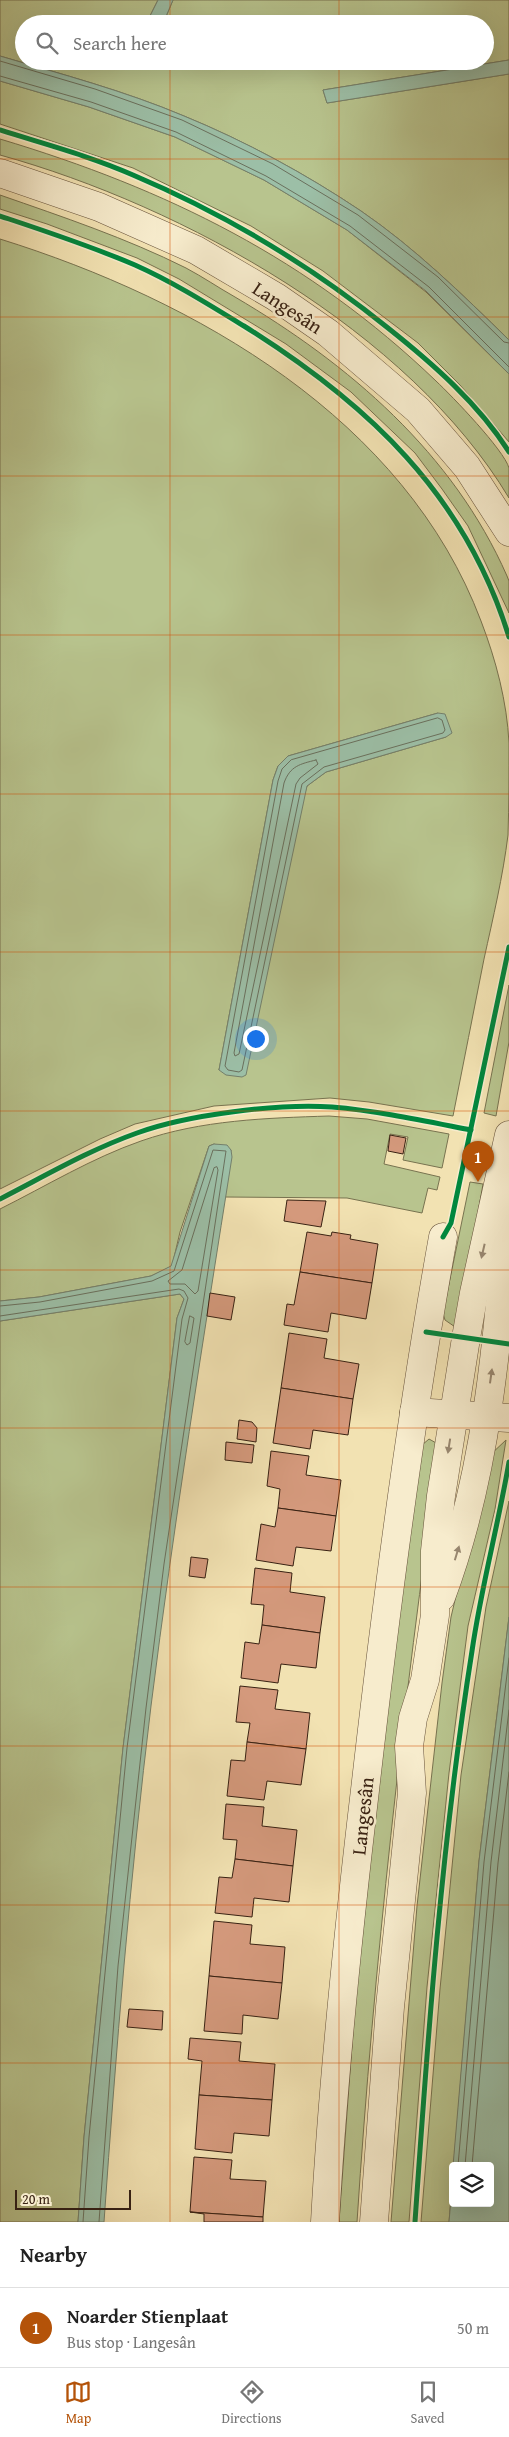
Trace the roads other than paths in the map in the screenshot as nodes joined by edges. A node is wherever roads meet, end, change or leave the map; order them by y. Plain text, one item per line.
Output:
1 (0, 173) edge
2 (509, 532) edge
3 (509, 1135) edge
4 (509, 1188) edge
5 (443, 1237) dead end
6 (414, 1412) junction
7 (454, 1415) junction
8 (497, 1417) edge
9 (435, 1615) junction
10 (325, 2222) edge
11 (374, 2222) edge

1 - 2 street, Langesân
3 -> 7 street
8 -> 4 street
5 - 6 street, Langesân
6 - 7 street
6 - 10 street, Langesân
7 - 8 street
7 -> 9 street
9 -> 8 street
9 - 11 street

